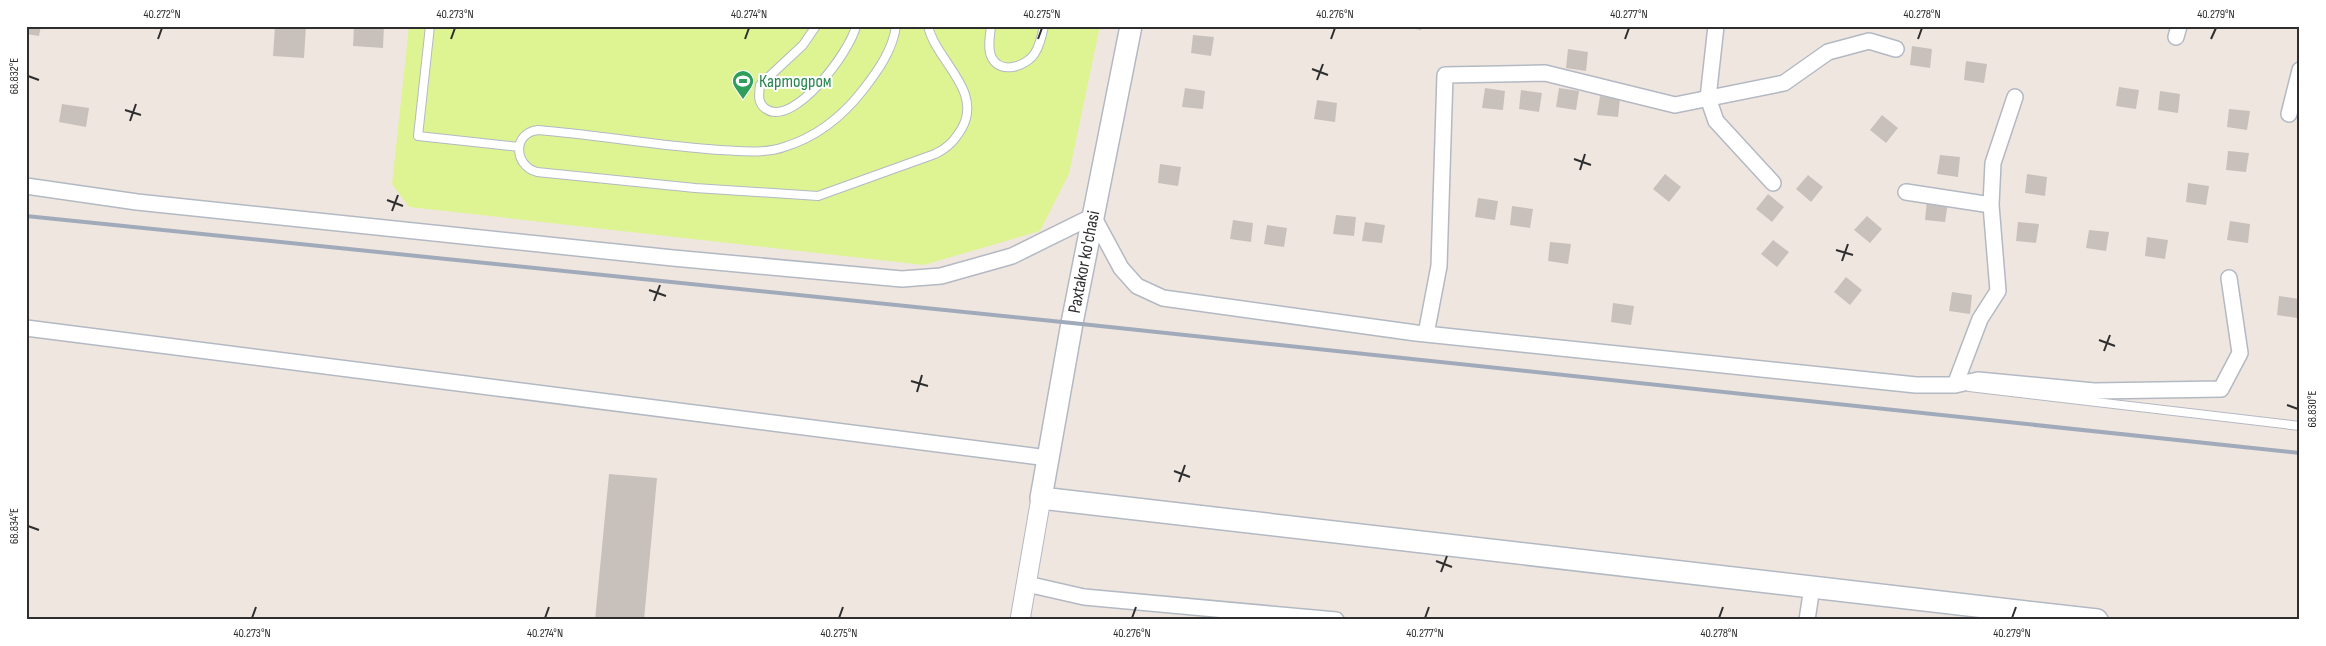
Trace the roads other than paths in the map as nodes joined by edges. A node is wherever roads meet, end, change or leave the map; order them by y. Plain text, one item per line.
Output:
1 (430, 26) edge
2 (816, 26) edge
3 (856, 26) edge
4 (896, 26) edge
5 (928, 26) edge
6 (991, 26) edge
7 (1044, 26) edge
8 (1131, 26) edge
9 (1716, 26) edge
10 (1896, 50) dead end
11 (2300, 70) edge
12 (2015, 97) dead end
13 (1708, 98) junction
14 (2290, 114) dead end
15 (519, 147) junction
16 (1773, 183) dead end
17 (26, 186) edge
18 (1906, 192) dead end
19 (1991, 205) junction
20 (1093, 216) junction
21 (2229, 278) dead end
22 (26, 328) edge
23 (1426, 334) junction
24 (1955, 385) junction
25 (2300, 426) edge
26 (1048, 458) junction
27 (1040, 498) junction
28 (1027, 584) junction
29 (1812, 587) junction
30 (1226, 615) edge
31 (1020, 620) edge
32 (1336, 620) edge
33 (1807, 620) edge
34 (2097, 620) edge

1 - 15 lane
2 - 3 lane
4 - 15 lane
5 - 15 lane
6 - 7 lane
8 - 20 main road, Paxtakor ko'chasi
9 - 13 street
10 - 13 street
11 - 14 street
12 - 19 street
13 - 16 street
13 - 23 street
17 - 20 street
18 - 19 street
19 - 24 street
20 - 23 street
20 - 26 main road, Paxtakor ko'chasi
21 - 24 street
22 - 26 street
23 - 24 street
24 - 25 lane
26 - 27 main road, Paxtakor ko'chasi
27 - 28 street
27 - 29 main road
28 - 30 street
28 - 31 street
29 - 33 street
29 - 34 main road
30 - 32 street

